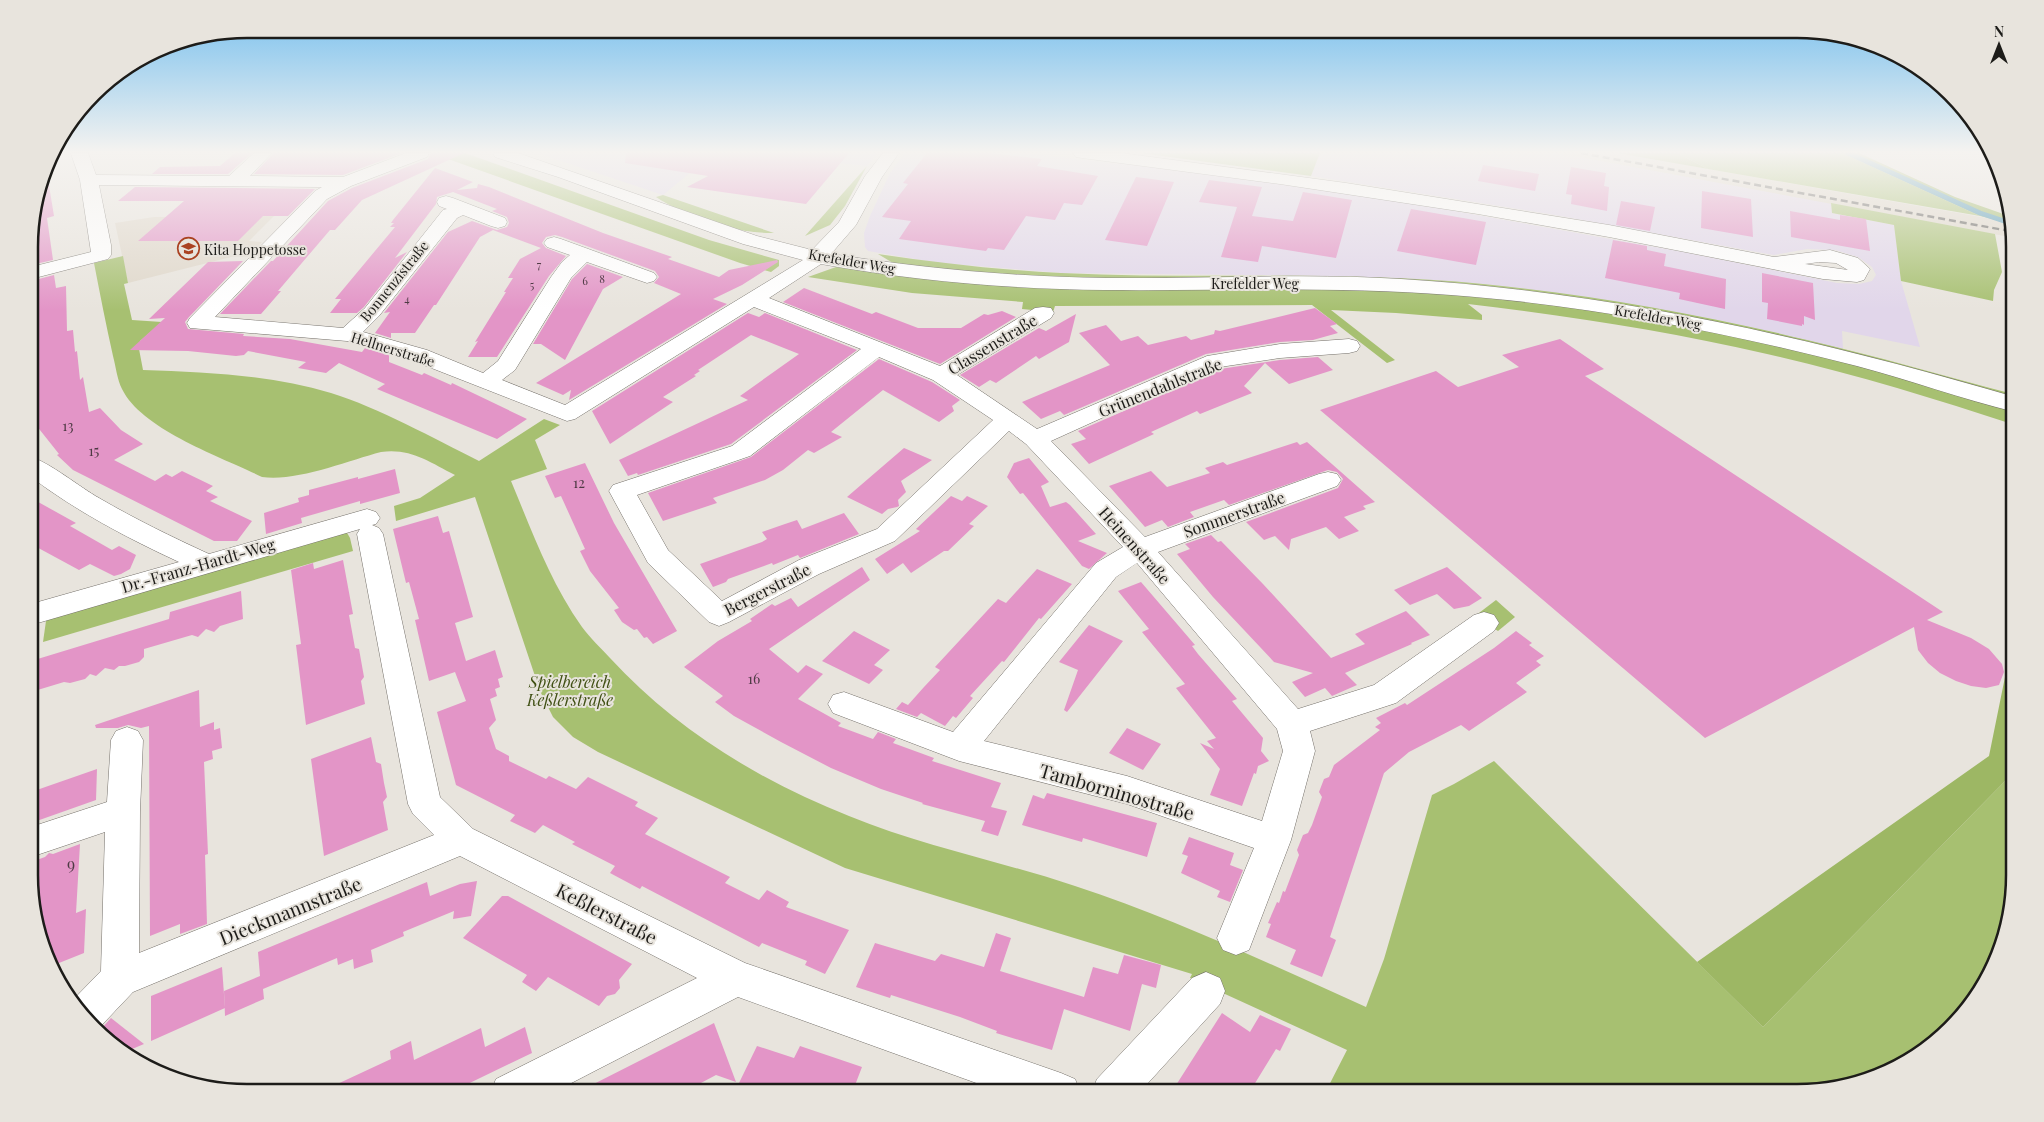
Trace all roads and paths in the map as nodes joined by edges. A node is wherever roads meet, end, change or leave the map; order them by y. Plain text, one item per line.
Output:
1 (94, 205) edge
2 (311, 205) edge
3 (654, 205) edge
4 (858, 205) edge
5 (1459, 205) edge
6 (498, 222) dead end
7 (554, 244) dead end
8 (819, 256) junction
9 (592, 258) junction
10 (1775, 263) dead end
11 (38, 271) edge
12 (647, 277) dead end
13 (752, 299) junction
14 (1043, 313) dead end
15 (348, 335) junction
16 (1349, 346) dead end
17 (877, 348) junction
18 (941, 375) junction
19 (488, 381) junction
20 (2006, 403) edge
21 (1008, 419) junction
22 (1035, 439) junction
23 (38, 473) edge
24 (1328, 480) dead end
25 (368, 526) joint
26 (1140, 549) junction
27 (205, 563) junction
28 (38, 612) edge
29 (1484, 624) dead end
30 (844, 704) dead end
31 (1292, 724) junction
32 (126, 740) dead end
33 (959, 748) junction
34 (123, 811) junction
35 (38, 840) edge
36 (460, 840) junction
37 (1274, 840) junction
38 (1236, 938) dead end
39 (736, 978) junction
40 (120, 979) junction
41 (1206, 991) dead end
42 (88, 1012) edge
43 (528, 1084) edge
44 (1036, 1084) edge
45 (1119, 1084) edge

1 - 11 street
2 - 15 street, Hellnerstraße
3 - 8 street, Krefelder Weg
4 - 8 street, Hellnerstraße
5 - 10 street
6 - 15 street, Bonnenzistraße
7 - 9 street
8 - 13 street, Hellnerstraße
8 - 20 street, Krefelder Weg
9 - 12 street
9 - 19 street
13 - 17 street, Heinenstraße
13 - 19 street, Hellnerstraße
14 - 18 street, Classenstraße
15 - 19 street, Hellnerstraße
16 - 22 street, Grünendahlstraße
17 - 18 street, Heinenstraße
17 - 21 street, Bergerstraße
18 - 21 street, Heinenstraße
21 - 22 street, Heinenstraße
22 - 26 street, Heinenstraße
23 - 27 street
24 - 26 street, Sommerstraße
25 - 27 street, Dr.-Franz-Hardt-Weg
25 - 36 street, Keßlerstraße
26 - 31 street, Heinenstraße
26 - 33 street
27 - 28 street, Dr.-Franz-Hardt-Weg
29 - 31 street
30 - 33 street, Tamborninostraße
31 - 37 street, Heinenstraße
32 - 34 street
33 - 37 street, Tamborninostraße
34 - 35 street
34 - 40 street
36 - 39 street, Keßlerstraße
36 - 40 street, Dieckmannstraße
37 - 38 street, Heinenstraße
39 - 43 street
39 - 44 street, Keßlerstraße
40 - 42 street, Dieckmannstraße
41 - 45 street

